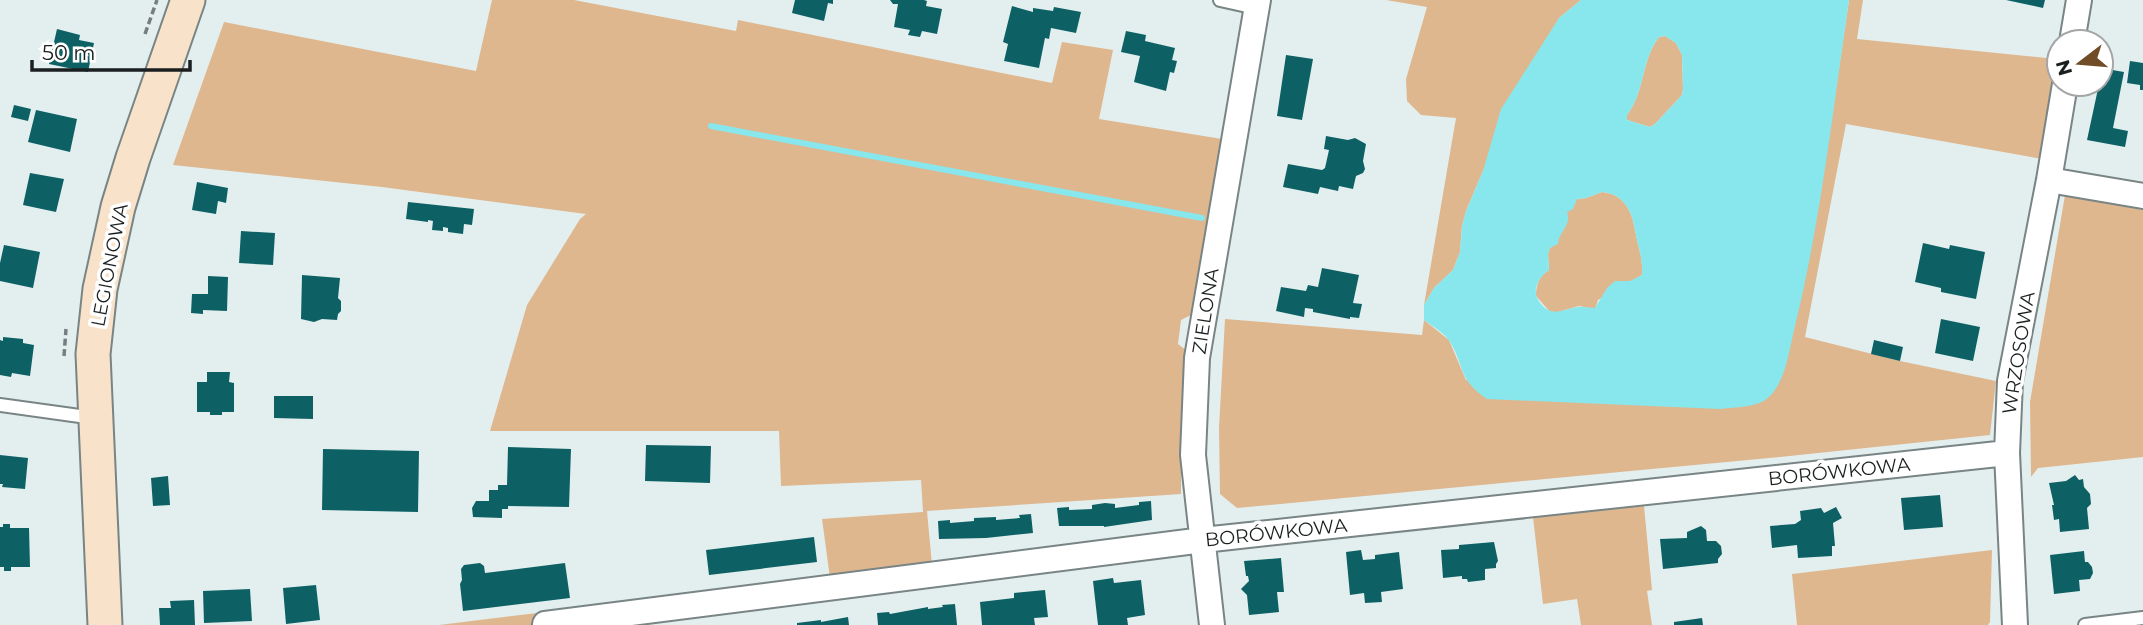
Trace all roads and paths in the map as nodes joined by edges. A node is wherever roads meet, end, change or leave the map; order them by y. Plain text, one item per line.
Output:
1 (188, 0) edge
2 (1220, 0) edge
3 (2079, 0) edge
4 (1257, 4) edge
5 (2074, 28) edge
6 (2063, 98) edge
7 (2049, 180) junction
8 (2143, 196) edge
9 (0, 405) edge
10 (94, 418) junction
11 (2007, 453) junction
12 (1203, 540) junction
13 (2143, 618) edge
14 (545, 624) edge
15 (105, 625) edge
16 (1212, 625) edge
17 (2015, 625) edge
18 (2085, 625) edge

1 - 10 main road, LEGIONOWA
2 - 4 lane
3 - 5 street
4 - 12 street, ZIELONA
6 - 7 street, WRZOSOWA
7 - 8 street
7 - 11 street, WRZOSOWA
9 - 10 lane
10 - 15 main road, LEGIONOWA
11 - 12 street, BORÓWKOWA
11 - 17 street, WRZOSOWA
12 - 14 street, BORÓWKOWA
12 - 16 street, ZIELONA
13 - 18 lane

